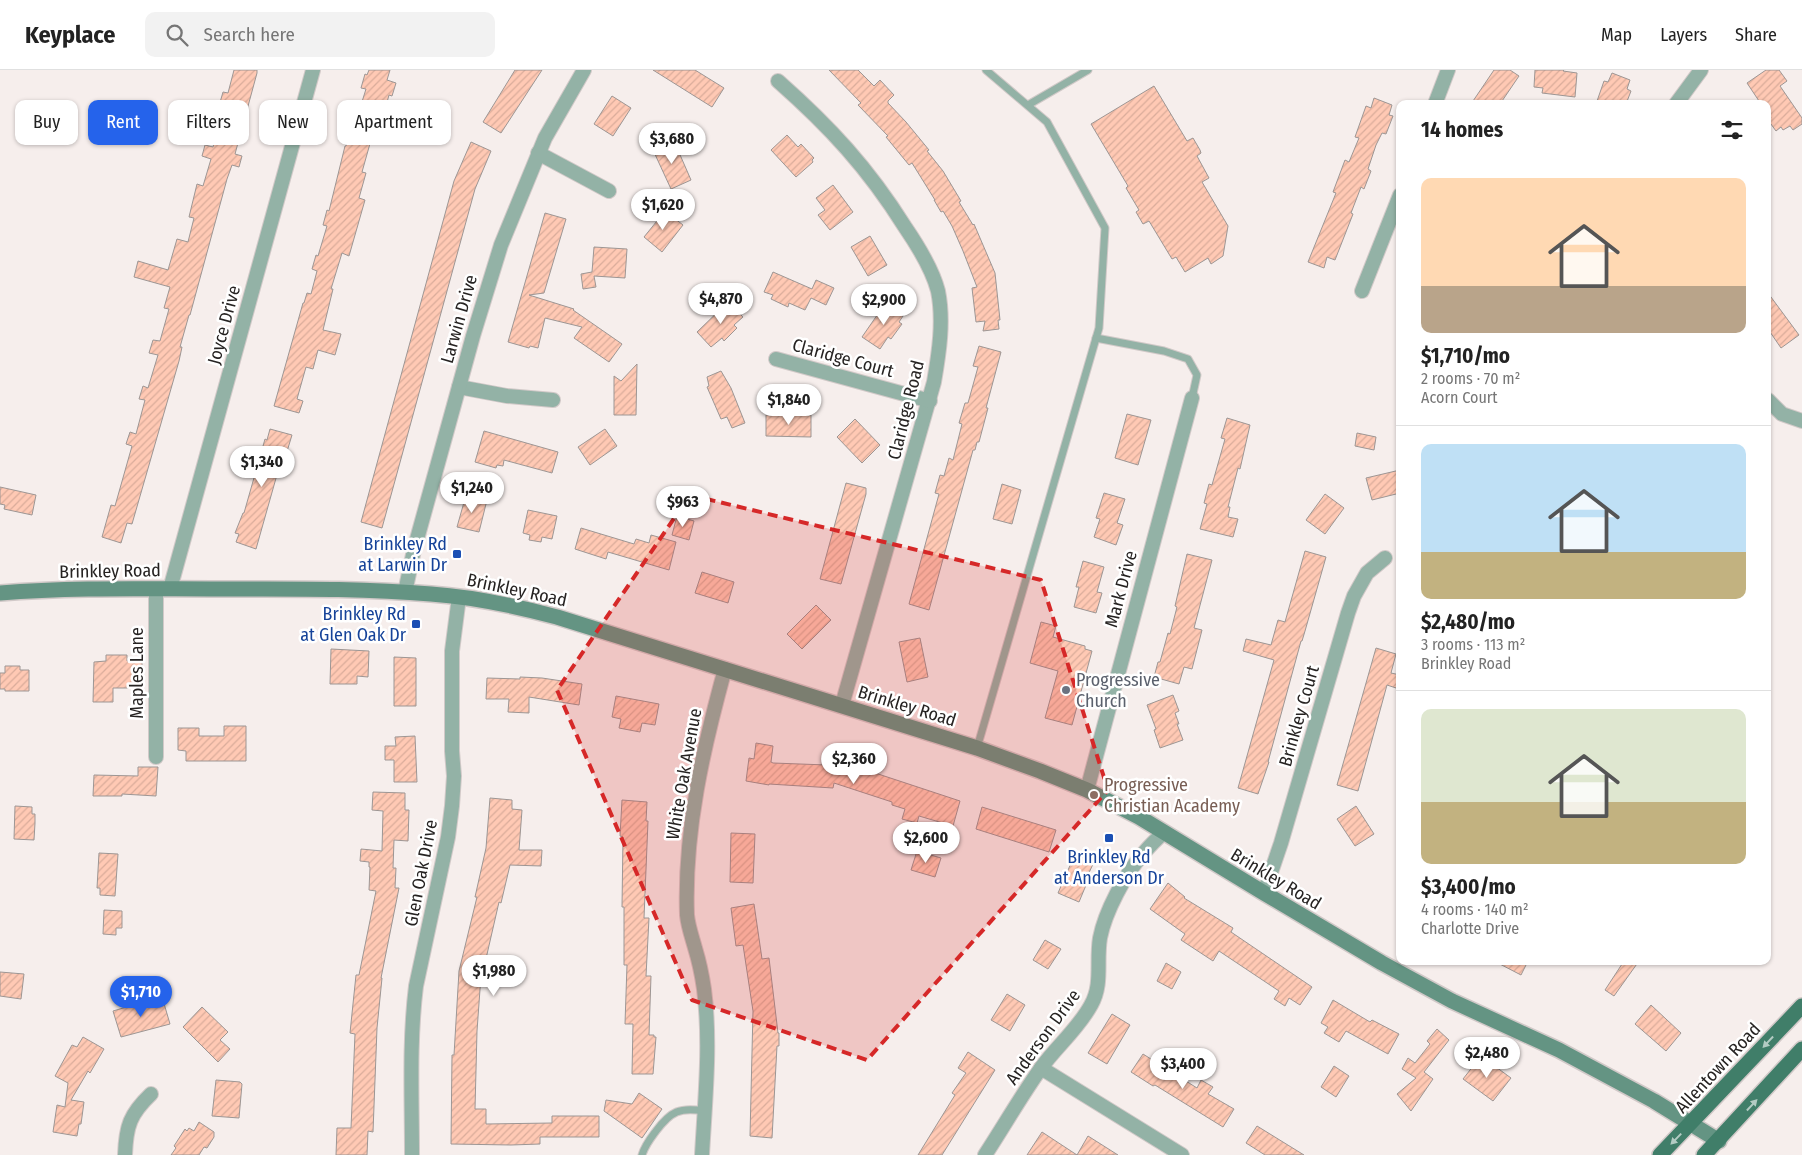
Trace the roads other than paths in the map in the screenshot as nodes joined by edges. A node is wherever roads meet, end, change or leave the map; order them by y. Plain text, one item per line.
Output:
1 (313, 70) edge
2 (584, 70) edge
3 (986, 70) edge
4 (1088, 70) edge
5 (1448, 70) edge
6 (1701, 70) edge
7 (778, 81) dead end
8 (1437, 100) edge
9 (1679, 100) edge
10 (1028, 105) junction
11 (538, 153) junction
12 (609, 192) dead end
13 (1396, 205) edge
14 (1362, 291) dead end
15 (1096, 338) junction
16 (776, 359) dead end
17 (459, 387) junction
18 (1192, 398) joint
19 (553, 400) dead end
20 (930, 401) junction
21 (1771, 403) edge
22 (1802, 421) edge
23 (1385, 558) dead end
24 (163, 589) junction
25 (405, 592) junction
26 (0, 593) edge
27 (459, 597) junction
28 (725, 669) junction
29 (842, 705) junction
30 (977, 748) junction
31 (156, 756) dead end
32 (1087, 790) junction
33 (1164, 832) junction
34 (1264, 893) junction
35 (1802, 1006) edge
36 (1802, 1049) edge
37 (1041, 1068) junction
38 (151, 1094) dead end
39 (704, 1111) junction
40 (1691, 1123) junction
41 (1719, 1141) junction
42 (125, 1155) edge
43 (412, 1155) edge
44 (642, 1155) edge
45 (702, 1155) edge
46 (985, 1155) edge
47 (1182, 1155) edge
48 (1660, 1155) edge
49 (1704, 1155) edge

1 - 24 street, Joyce Drive
2 - 11 street, Larwin Drive
3 - 10 lane
4 - 10 lane
5 - 8 street
6 - 9 street
7 - 20 street, Claridge Road
10 - 15 lane
11 - 12 street
11 - 17 street, Larwin Drive
13 - 14 street
15 - 18 lane
15 - 30 lane
16 - 20 street, Claridge Court
17 - 19 street
17 - 25 street, Larwin Drive
18 - 32 street, Mark Drive
20 - 29 street, Claridge Road
21 - 22 street
23 - 34 street, Brinkley Court
24 - 25 main road, Brinkley Road
24 - 26 main road, Brinkley Road
24 - 31 street, Maples Lane
25 - 27 main road, Brinkley Road
27 - 28 main road, Brinkley Road
27 - 43 street, Glen Oak Drive
28 - 29 main road, Brinkley Road
28 - 39 street, White Oak Avenue
29 - 30 main road, Brinkley Road
30 - 32 main road, Brinkley Road
32 - 33 main road, Brinkley Road
33 - 34 main road, Brinkley Road
33 - 37 street, Anderson Drive
34 - 40 main road, Brinkley Road
35 -> 40 main road, Allentown Road
41 -> 36 main road
37 - 46 street, Anderson Drive
37 - 47 street
38 - 42 street
39 - 44 lane
39 - 45 street, White Oak Avenue
40 - 41 main road, Brinkley Road
40 -> 48 main road, Allentown Road
41 - 49 main road

